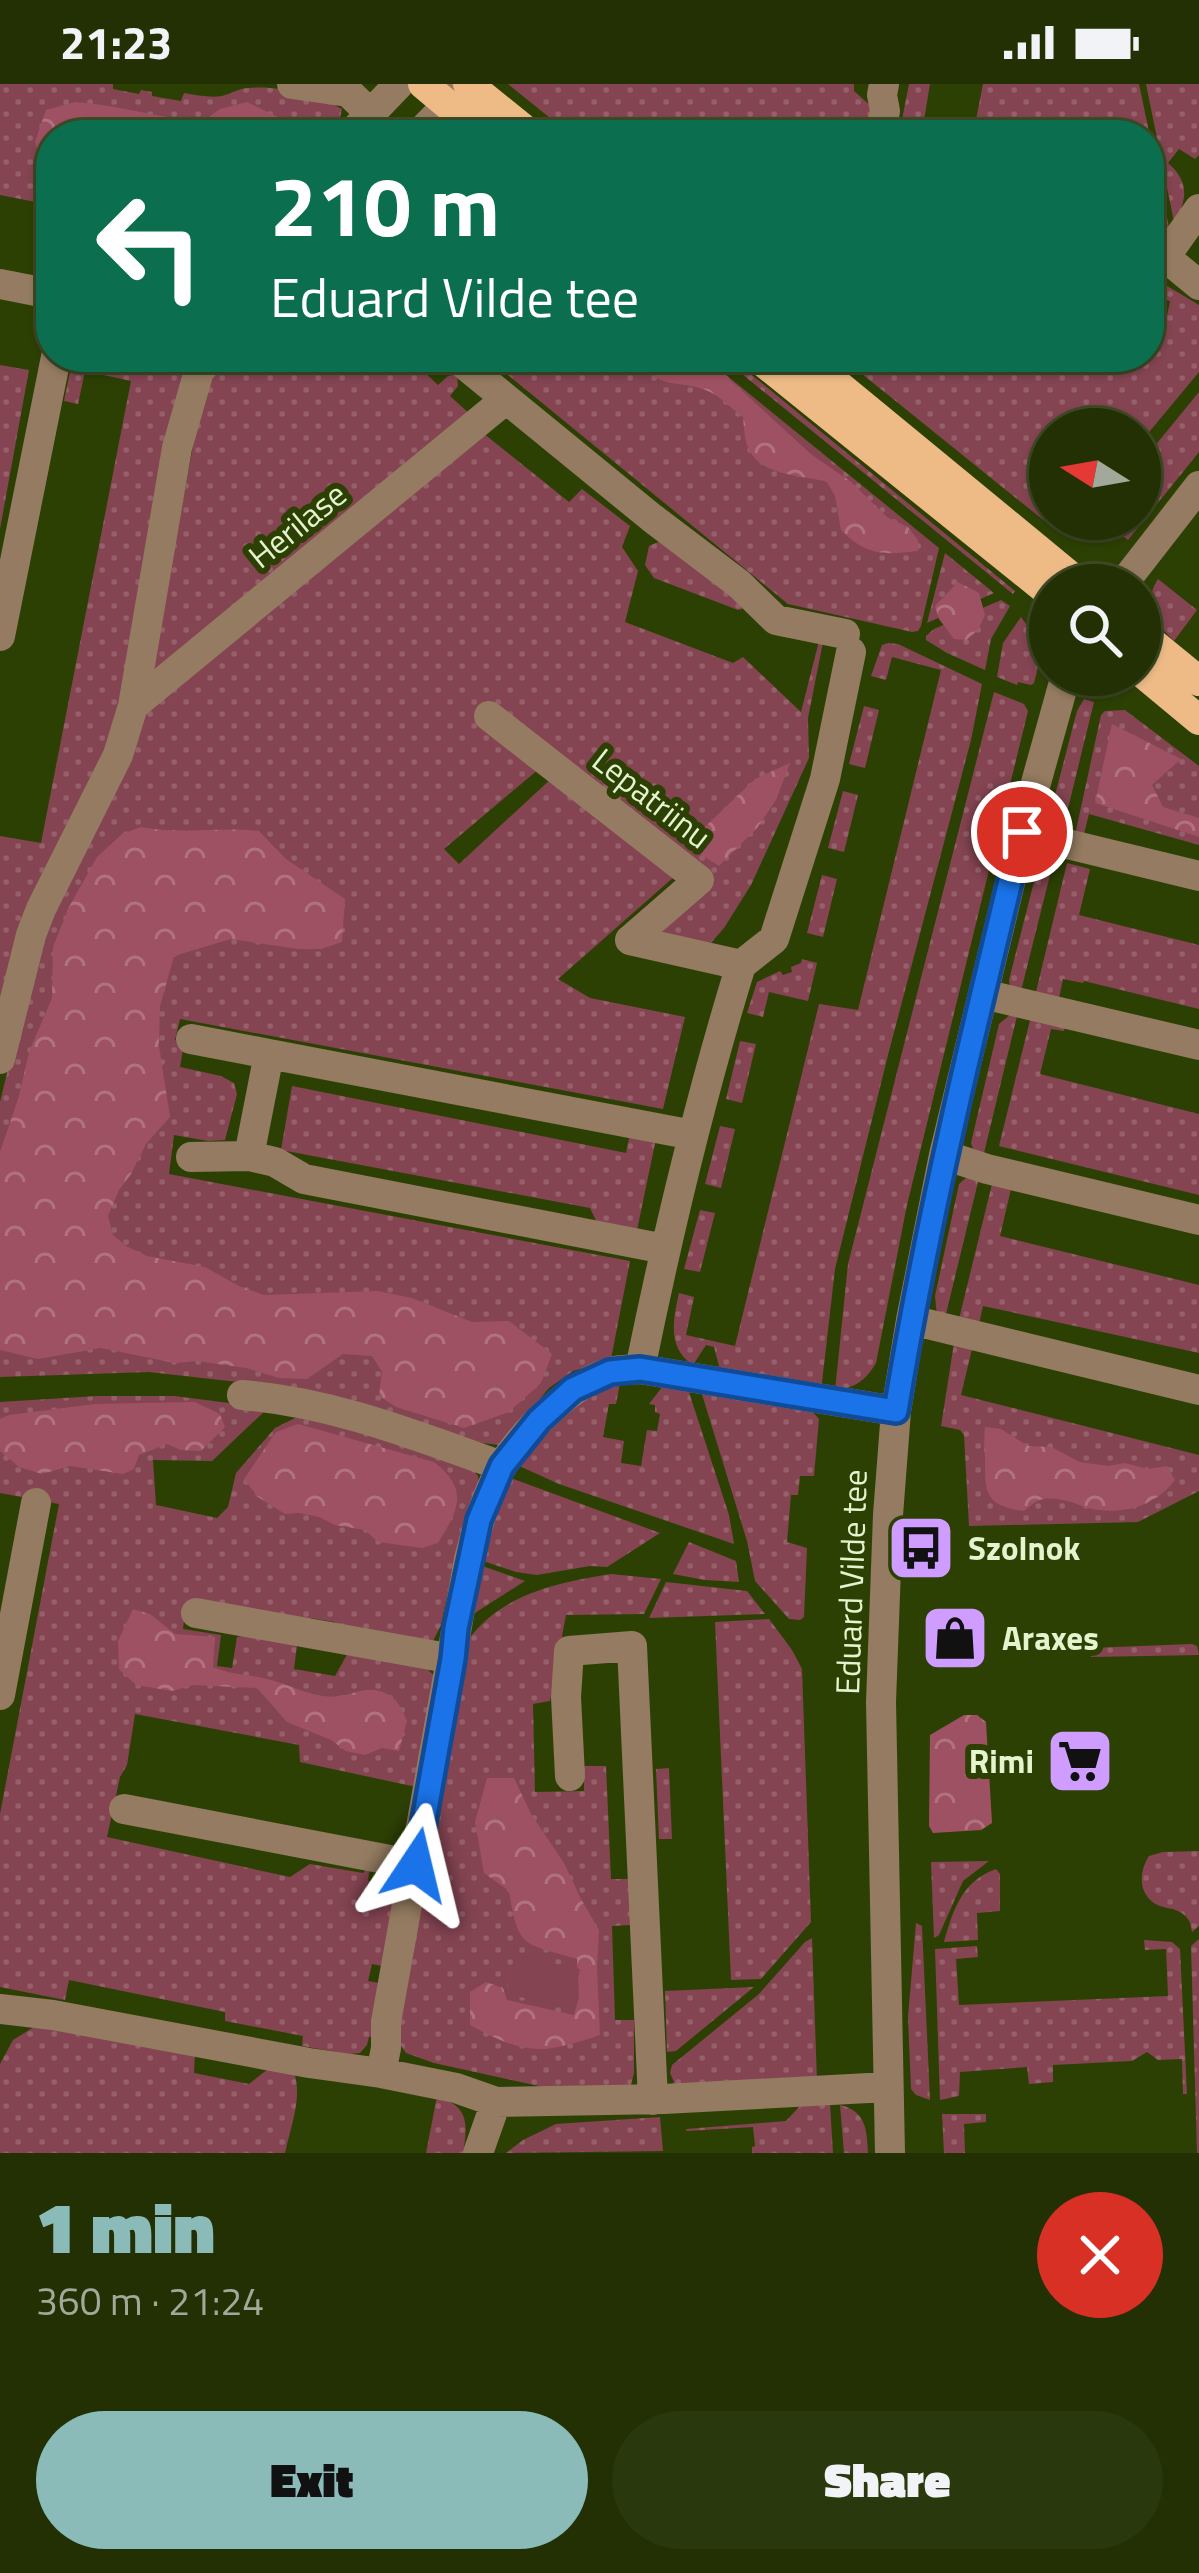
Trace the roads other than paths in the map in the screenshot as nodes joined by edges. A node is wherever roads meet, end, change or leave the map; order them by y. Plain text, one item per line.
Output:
1 (292, 84) edge
2 (423, 84) edge
3 (884, 84) edge
4 (454, 91) edge
5 (378, 107) edge
6 (430, 120) edge
7 (474, 120) edge
8 (505, 120) edge
9 (883, 120) edge
10 (1199, 208) edge
11 (1164, 248) edge
12 (1164, 261) edge
13 (0, 284) edge
14 (1199, 285) edge
15 (36, 291) edge
16 (53, 372) edge
17 (200, 372) edge
18 (473, 372) edge
19 (776, 372) edge
20 (822, 372) edge
21 (506, 399) junction
22 (1199, 486) edge
23 (1055, 564) edge
24 (1138, 564) edge
25 (1029, 576) edge
26 (0, 636) edge
27 (1161, 650) edge
28 (1199, 681) edge
29 (1161, 688) edge
30 (1060, 696) edge
31 (133, 706) junction
32 (489, 716) dead end
33 (1199, 720) edge
34 (1022, 832) junction
35 (1199, 876) edge
36 (741, 965) junction
37 (983, 994) junction
38 (191, 1039) dead end
39 (1199, 1046) edge
40 (269, 1054) junction
41 (0, 1059) edge
42 (693, 1135) junction
43 (944, 1155) junction
44 (249, 1156) junction
45 (191, 1157) dead end
46 (1199, 1220) edge
47 (664, 1249) junction
48 (910, 1320) junction
49 (640, 1369) junction
50 (1199, 1390) edge
51 (242, 1395) dead end
52 (896, 1411) junction
53 (502, 1466) junction
54 (36, 1503) dead end
55 (196, 1613) dead end
56 (453, 1659) junction
57 (0, 1695) edge
58 (570, 1776) dead end
59 (124, 1808) dead end
60 (416, 1865) junction
61 (0, 2009) edge
62 (381, 2073) junction
63 (887, 2087) junction
64 (653, 2100) junction
65 (496, 2102) junction
66 (478, 2153) edge
67 (890, 2153) edge

1 - 5 street
2 - 4 main road
3 - 9 street
4 - 6 street
4 - 7 main road
4 - 8 main road
10 - 11 street
12 - 14 street
13 - 15 street
16 - 26 street
17 - 31 street
18 - 21 street
19 - 25 main road
20 - 23 main road
21 - 31 street, Herilase
21 - 36 street
22 - 24 street
27 - 28 main road
29 - 33 main road
30 - 34 street, Eduard Vilde tee
31 - 41 street
32 - 36 street, Lepatriinu
34 - 35 street
34 - 37 street, Eduard Vilde tee
36 - 42 street
37 - 39 street
37 - 43 street, Eduard Vilde tee
38 - 40 street
40 - 42 street
40 - 44 street
42 - 47 street
43 - 46 street
43 - 48 street, Eduard Vilde tee
44 - 45 street
44 - 47 street
47 - 49 street
48 - 50 street
48 - 52 street, Eduard Vilde tee
49 - 52 street
49 - 53 street
51 - 53 street
52 - 63 street, Eduard Vilde tee
53 - 56 street
54 - 57 street
55 - 56 street
56 - 60 street
58 - 64 street
59 - 60 street
60 - 62 street
61 - 62 street
62 - 65 street
63 - 64 street
63 - 67 street, Eduard Vilde tee
64 - 65 street
65 - 66 street

